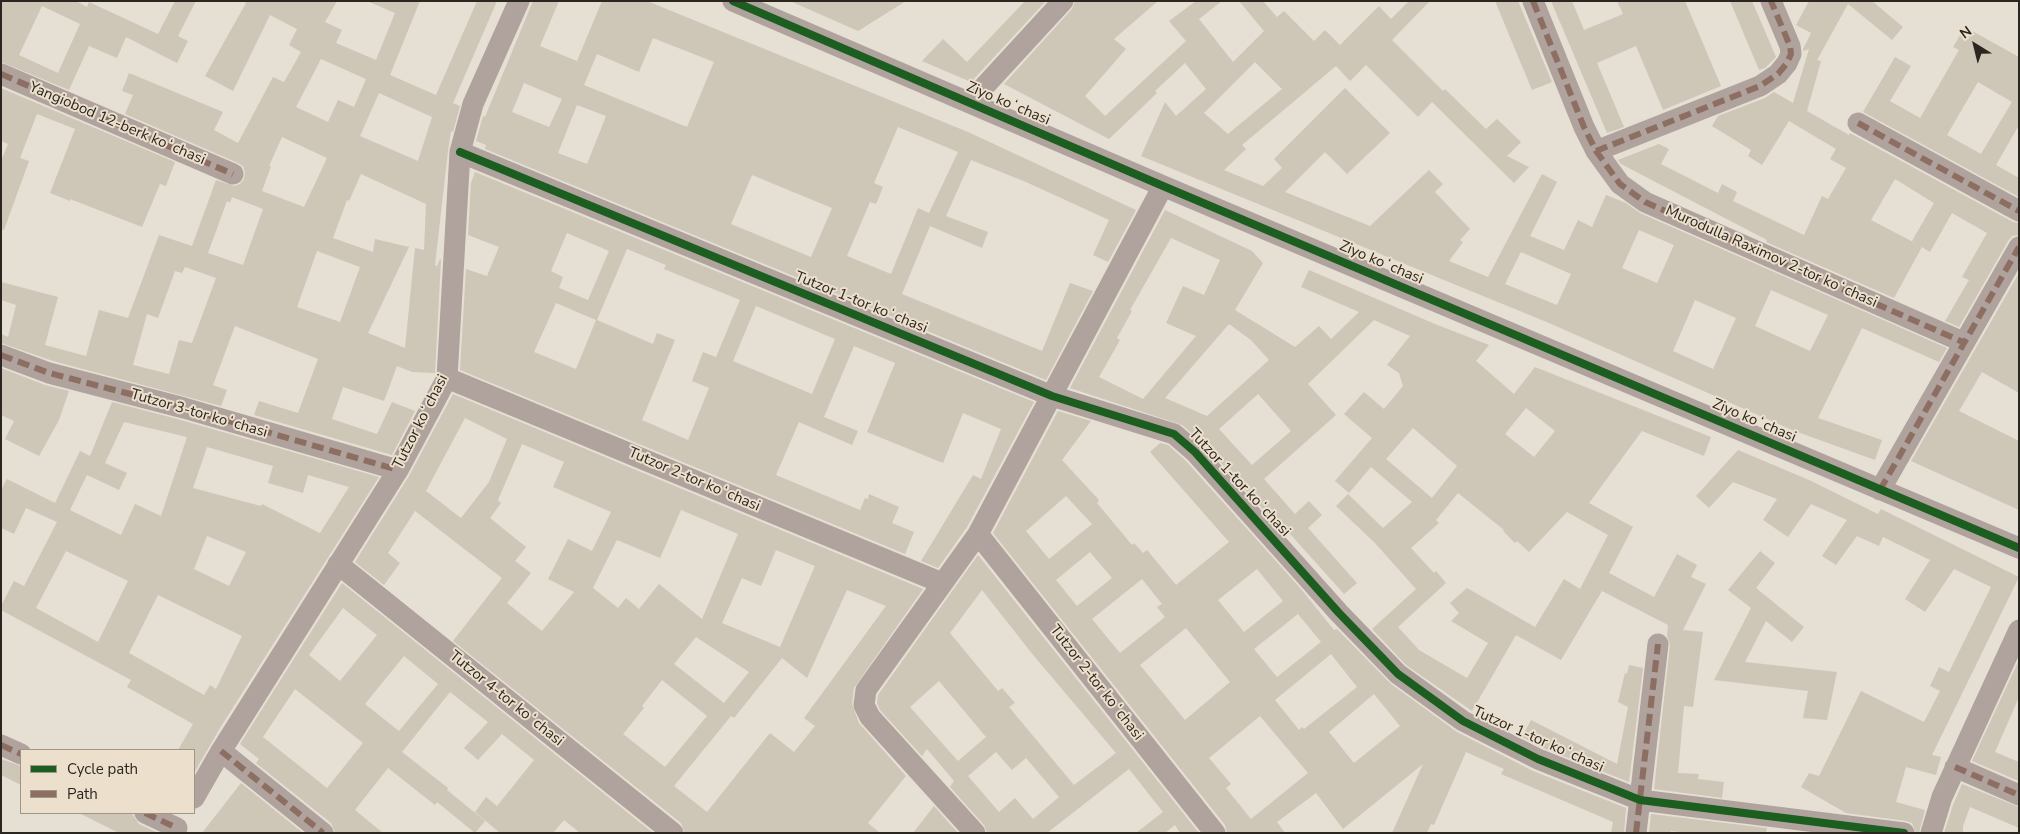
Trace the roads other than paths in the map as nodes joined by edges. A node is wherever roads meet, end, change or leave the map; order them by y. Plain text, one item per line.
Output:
1 (519, 1) edge
2 (733, 1) edge
3 (1063, 1) edge
4 (1533, 1) edge
5 (1772, 1) edge
6 (1, 74) edge
7 (970, 102) junction
8 (1858, 123) dead end
9 (1596, 151) junction
10 (460, 152) junction
11 (233, 174) dead end
12 (1163, 186) junction
13 (2019, 211) edge
14 (2019, 247) edge
15 (1963, 342) junction
16 (1, 355) edge
17 (447, 378) junction
18 (1052, 396) junction
19 (398, 470) junction
20 (1880, 490) junction
21 (978, 534) junction
22 (2019, 548) edge
23 (338, 564) junction
24 (942, 583) junction
25 (2019, 630) edge
26 (1658, 644) dead end
27 (1, 745) edge
28 (221, 751) junction
29 (20, 754) edge
30 (1955, 768) junction
31 (2019, 795) edge
32 (195, 796) edge
33 (1640, 800) junction
34 (148, 814) edge
35 (179, 824) edge
36 (323, 833) edge
37 (673, 833) edge
38 (975, 833) edge
39 (1215, 833) edge
40 (1636, 833) edge
41 (1904, 833) edge
42 (1931, 833) edge

1 - 10 street, Tutzor koʻchasi
2 - 7 street, Ziyo koʻchasi
3 - 7 street
4 - 9 street, Murodulla Raximov 2-tor koʻchasi
5 - 9 street
6 - 11 street, Yangiobod 12-berk koʻchasi
7 - 12 street, Ziyo koʻchasi
8 - 13 street
9 - 15 street, Murodulla Raximov 2-tor koʻchasi
10 - 17 street, Tutzor koʻchasi
10 - 18 street, Tutzor 1-tor koʻchasi
12 - 18 street
12 - 20 street, Ziyo koʻchasi
14 - 15 street
15 - 20 street
16 - 19 street, Tutzor 3-tor koʻchasi
17 - 19 street, Tutzor koʻchasi
17 - 24 street, Tutzor 2-tor koʻchasi
18 - 21 street
18 - 33 street, Tutzor 1-tor koʻchasi
19 - 23 street, Tutzor koʻchasi
20 - 22 street, Ziyo koʻchasi
21 - 24 street
21 - 39 street, Tutzor 2-tor koʻchasi
23 - 28 street, Tutzor koʻchasi
23 - 37 street, Tutzor 4-tor koʻchasi
24 - 38 street
25 - 30 street
26 - 33 street
27 - 29 street
28 - 32 street, Tutzor koʻchasi
28 - 36 street
30 - 31 street
30 - 42 street
33 - 40 street
33 - 41 street, Tutzor 1-tor koʻchasi
34 - 35 street

